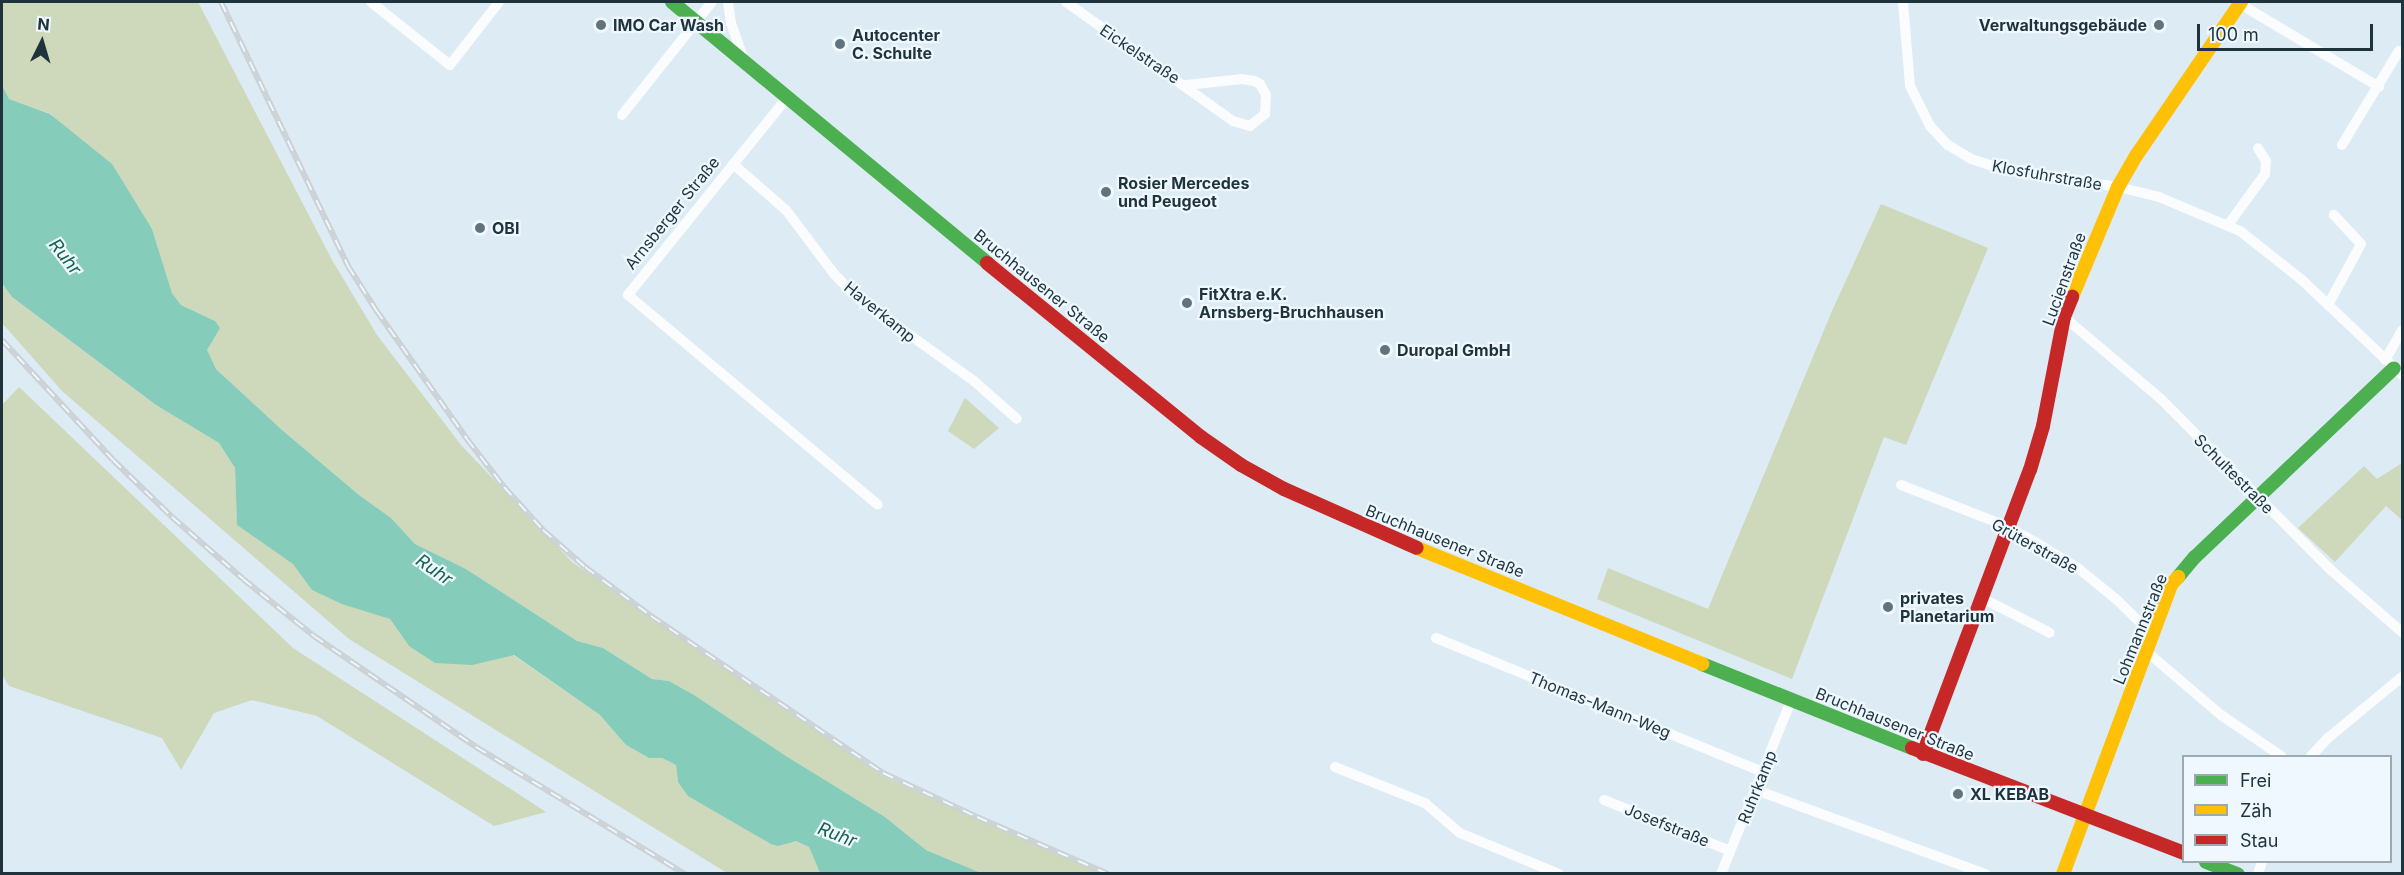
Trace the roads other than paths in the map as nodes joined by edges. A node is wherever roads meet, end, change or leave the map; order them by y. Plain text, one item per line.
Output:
1 (371, 2) edge
2 (499, 2) edge
3 (672, 2) edge
4 (712, 2) edge
5 (728, 2) edge
6 (1066, 2) edge
7 (1903, 2) edge
8 (2240, 3) edge
9 (697, 20) junction
10 (2399, 51) dead end
11 (746, 63) junction
12 (1186, 85) junction
13 (2379, 87) junction
14 (786, 99) junction
15 (622, 115) dead end
16 (2342, 145) dead end
17 (2258, 148) dead end
18 (733, 164) junction
19 (2118, 187) junction
20 (2334, 215) dead end
21 (2228, 225) junction
22 (2328, 305) junction
23 (2064, 317) junction
24 (2403, 330) edge
25 (2394, 367) edge
26 (1017, 419) dead end
27 (1901, 485) dead end
28 (2258, 499) junction
29 (878, 505) dead end
30 (2009, 527) junction
31 (1983, 598) junction
32 (2403, 632) edge
33 (2050, 633) dead end
34 (2152, 634) junction
35 (1436, 638) dead end
36 (2147, 652) junction
37 (2403, 677) edge
38 (1791, 701) junction
39 (1923, 754) junction
40 (2280, 755) edge
41 (2312, 755) edge
42 (1335, 767) dead end
43 (1763, 772) junction
44 (1756, 790) junction
45 (1604, 800) dead end
46 (2085, 817) junction
47 (1730, 851) junction
48 (2182, 852) edge
49 (2211, 863) edge
50 (1559, 873) edge
51 (1721, 873) edge
52 (1985, 873) edge
53 (2063, 873) edge
54 (2238, 873) edge

1 - 2 street
3 - 9 street
4 - 9 street
5 - 11 street
6 - 12 street, Eickelstraße
7 - 19 street, Klosfuhrstraße
8 - 13 street
8 - 19 street, Lucienstraße
9 - 11 street
9 - 15 street
10 - 13 street
11 - 14 street
12 - 12 street, Eickelstraße
13 - 16 street
14 - 18 street, Arnsberger Straße
14 - 38 street, Bruchhausener Straße
17 - 21 street
18 - 26 street, Haverkamp
18 - 29 street, Arnsberger Straße
19 - 21 street, Klosfuhrstraße
19 - 23 street, Lucienstraße
20 - 22 street
21 - 22 street, Klosfuhrstraße
22 - 25 street, Klosfuhrstraße
23 - 28 street, Schultestraße
23 - 30 street, Lucienstraße
24 - 25 street
25 - 28 street, Lohmannstraße
27 - 30 street, Grüterstraße
28 - 32 street, Schultestraße
28 - 34 street, Lohmannstraße
30 - 31 street, Lucienstraße
30 - 34 street, Grüterstraße
31 - 33 street
31 - 39 street, Lucienstraße
34 - 36 street, Lohmannstraße
35 - 43 street, Thomas-Mann-Weg
36 - 40 street
36 - 46 street, Lohmannstraße
37 - 41 street
38 - 39 street, Bruchhausener Straße
38 - 43 street, Ruhrkamp
39 - 46 street, Bruchhausener Straße
42 - 50 street
43 - 44 street, Ruhrkamp
44 - 47 street, Ruhrkamp
44 - 52 street
45 - 47 street, Josefstraße
46 - 48 street, Bruchhausener Straße
46 - 53 street, Lohmannstraße
47 - 51 street, Ruhrkamp
49 - 54 street

